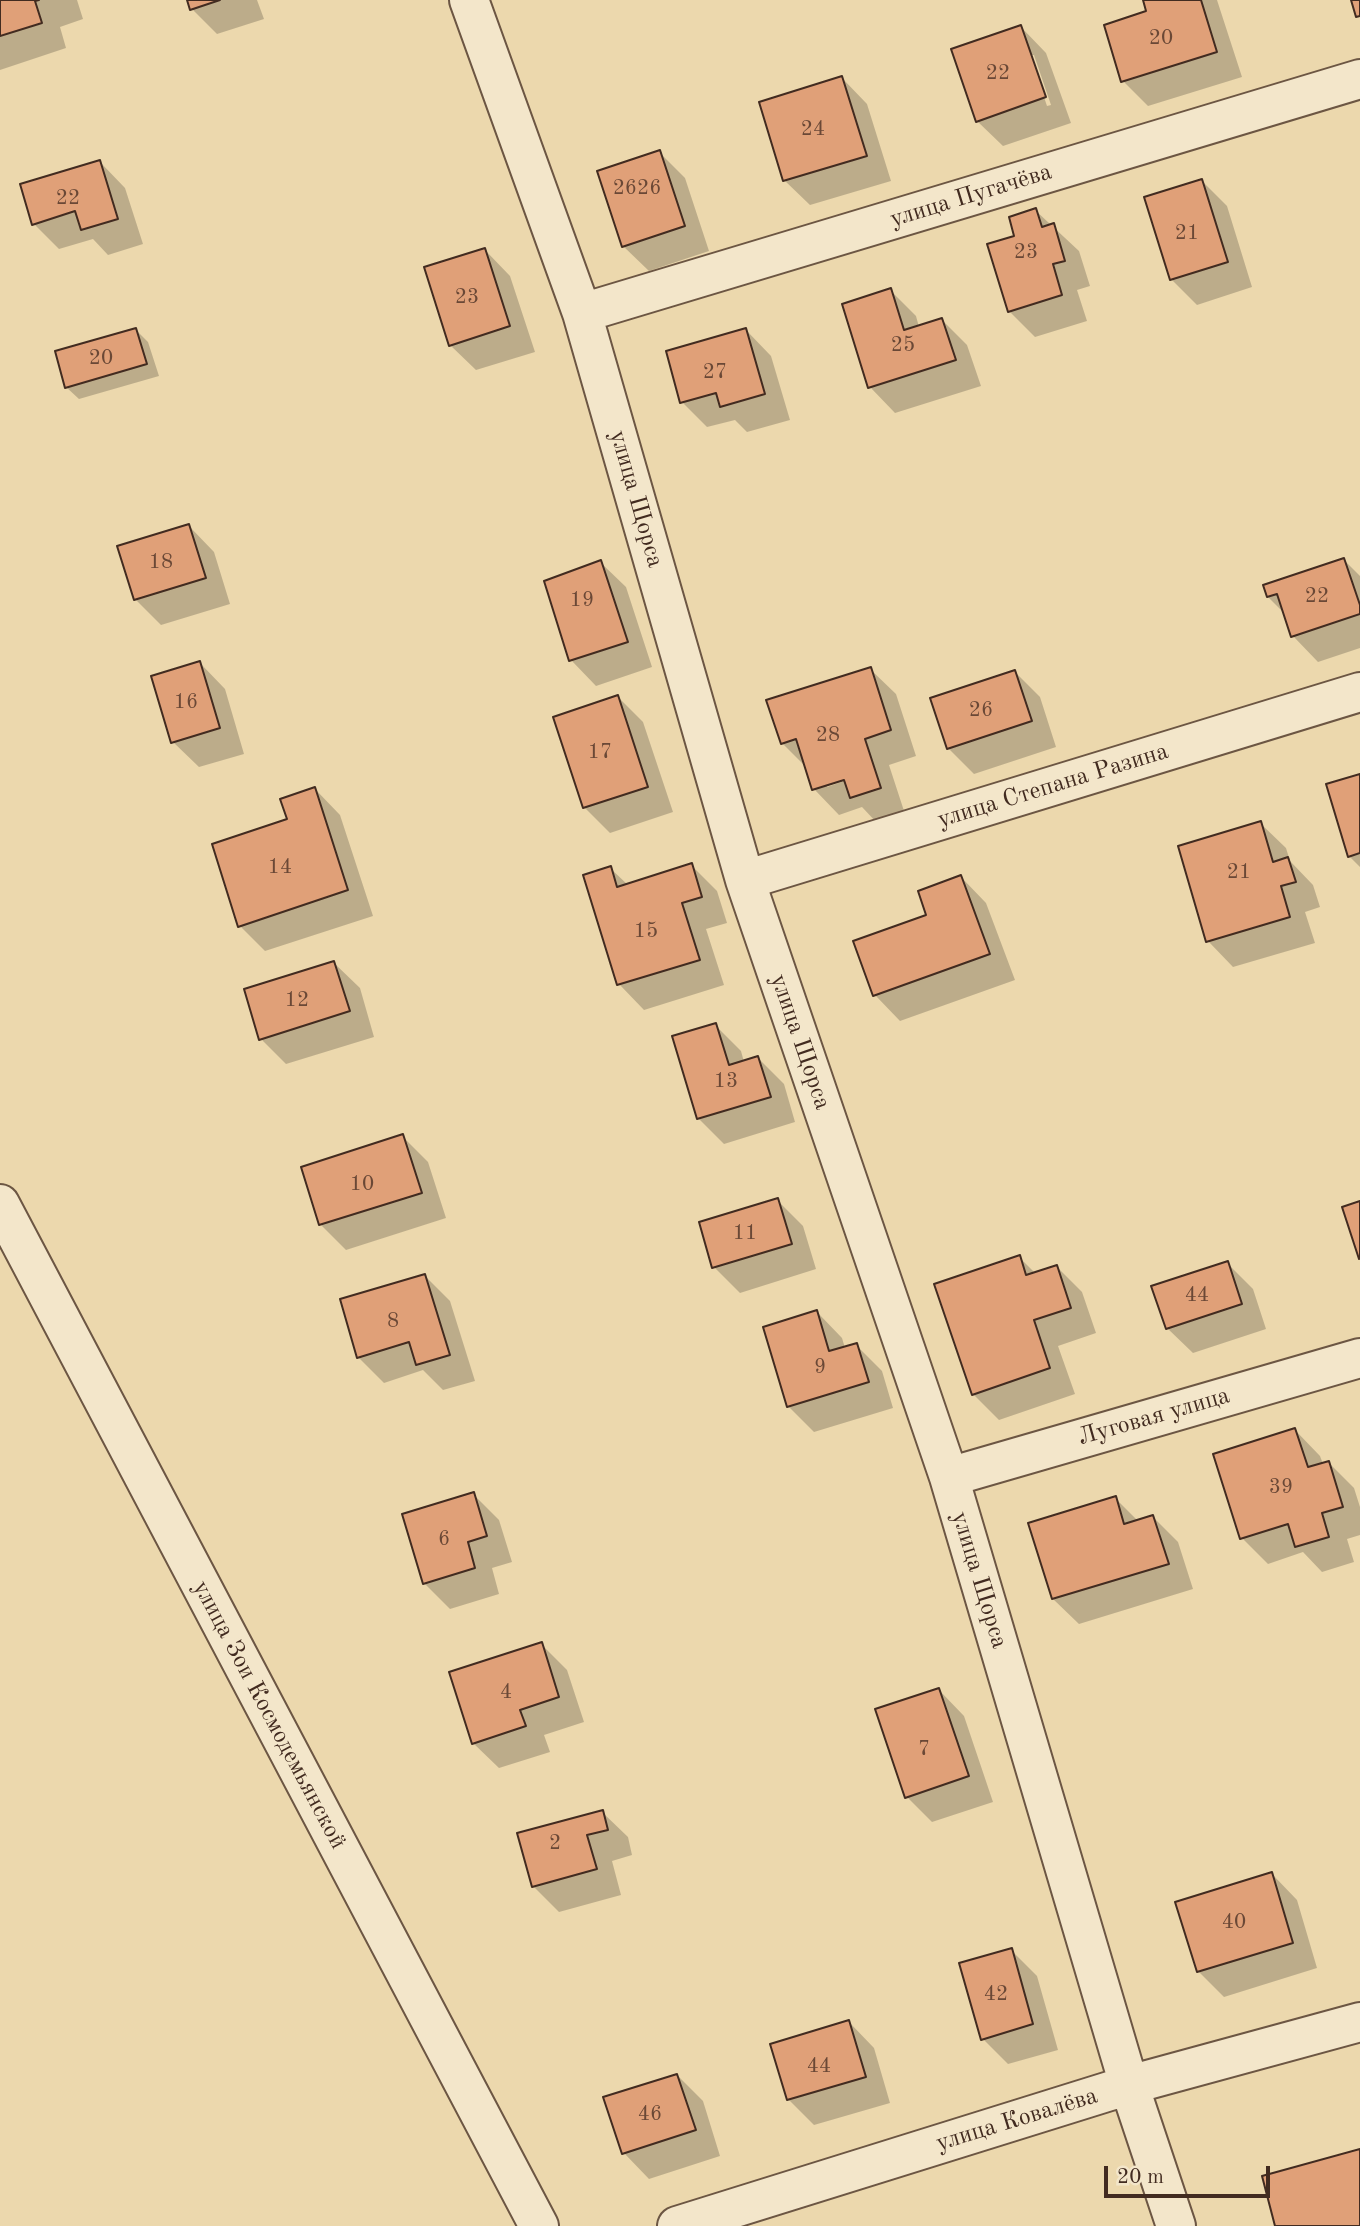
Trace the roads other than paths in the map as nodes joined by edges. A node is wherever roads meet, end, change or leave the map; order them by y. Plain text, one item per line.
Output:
1 (469, 0) edge
2 (1360, 79) edge
3 (582, 313) junction
4 (1360, 692) edge
5 (745, 880) junction
6 (0, 1204) edge
7 (1360, 1358) edge
8 (949, 1477) junction
9 (1360, 2022) edge
10 (1129, 2085) junction
11 (539, 2226) edge
12 (677, 2226) edge
13 (1176, 2226) edge

1 - 3 street, улица Щорса
2 - 3 street, улица Пугачёва
3 - 5 street, улица Щорса
4 - 5 street, улица Степана Разина
5 - 8 street, улица Щорса
6 - 11 street, улица Зои Космодемьянской
7 - 8 street, Луговая улица
8 - 10 street, улица Щорса
9 - 10 street, улица Ковалёва
10 - 12 street, улица Ковалёва
10 - 13 street, улица Щорса

